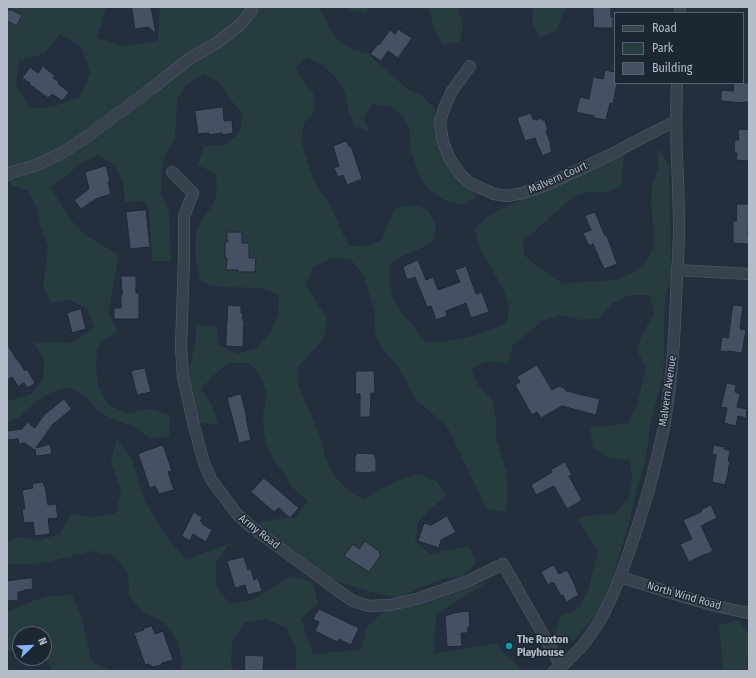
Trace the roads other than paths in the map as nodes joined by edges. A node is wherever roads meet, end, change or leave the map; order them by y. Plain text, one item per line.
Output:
1 (252, 10) dead end
2 (470, 66) dead end
3 (677, 84) edge
4 (676, 121) junction
5 (172, 172) dead end
6 (7, 175) edge
7 (677, 270) junction
8 (749, 274) edge
9 (620, 577) junction
10 (749, 613) edge
11 (558, 669) edge

1 - 6 street
2 - 4 street, Malvern Court
3 - 4 street, Malvern Avenue
4 - 7 street, Malvern Avenue
5 - 11 street, Army Road
7 - 8 street
7 - 9 street, Malvern Avenue
9 - 10 street, North Wind Road
9 - 11 street, Malvern Avenue

